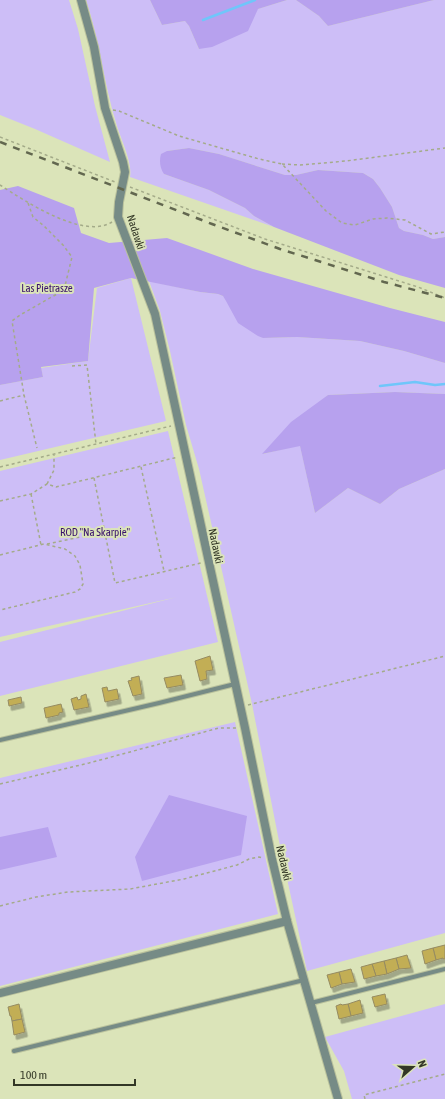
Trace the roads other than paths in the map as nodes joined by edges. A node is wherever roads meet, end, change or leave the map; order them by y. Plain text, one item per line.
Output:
1 (81, 0) edge
2 (235, 684) junction
3 (0, 740) edge
4 (287, 921) junction
5 (445, 969) edge
6 (304, 980) junction
7 (0, 993) edge
8 (310, 1003) junction
9 (14, 1050) dead end
10 (338, 1099) edge

1 - 2 street, Nadawki
2 - 3 lane
2 - 4 street, Nadawki
4 - 6 street, Nadawki
4 - 7 street
5 - 8 lane
6 - 8 street, Nadawki
6 - 9 lane
8 - 10 street, Nadawki

